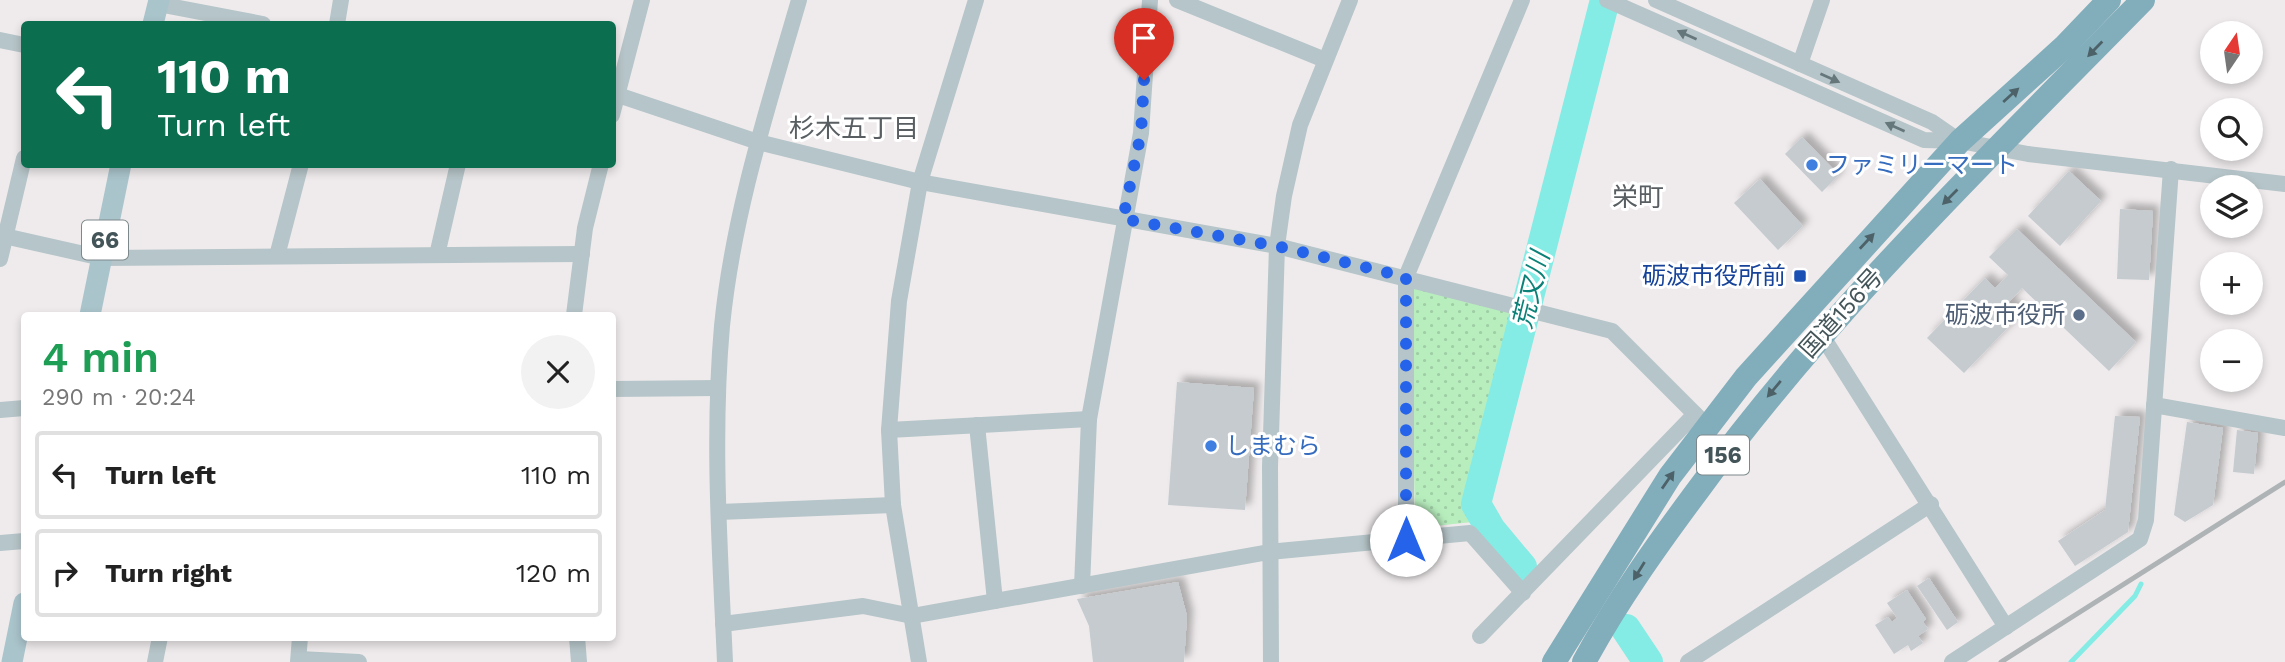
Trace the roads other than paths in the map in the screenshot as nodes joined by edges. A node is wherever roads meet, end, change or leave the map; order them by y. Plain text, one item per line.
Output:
1 (341, 0) edge
2 (642, 0) edge
3 (799, 0) edge
4 (976, 0) edge
5 (1150, 0) edge
6 (1177, 0) edge
7 (1350, 0) edge
8 (1522, 0) edge
9 (1607, 0) edge
10 (1656, 0) edge
11 (1822, 0) edge
12 (2109, 0) edge
13 (2143, 0) edge
14 (156, 10) edge
15 (239, 21) edge
16 (338, 21) edge
17 (0, 40) edge
18 (21, 44) edge
19 (1325, 60) junction
20 (1800, 64) junction
21 (616, 90) edge
22 (616, 93) edge
23 (1960, 141) junction
24 (758, 142) junction
25 (1998, 149) junction
26 (21, 168) edge
27 (120, 168) edge
28 (300, 168) edge
29 (457, 168) edge
30 (600, 168) edge
31 (2171, 169) junction
32 (920, 183) junction
33 (2285, 184) edge
34 (1123, 219) junction
35 (3, 236) edge
36 (1277, 246) junction
37 (582, 254) junction
38 (437, 255) junction
39 (277, 256) junction
40 (102, 258) junction
41 (0, 259) edge
42 (1406, 277) junction
43 (91, 312) edge
44 (574, 312) edge
45 (1821, 334) junction
46 (718, 388) junction
47 (616, 389) edge
48 (2154, 405) junction
49 (21, 408) edge
50 (0, 410) edge
51 (1089, 419) junction
52 (1702, 420) junction
53 (977, 425) junction
54 (2285, 428) edge
55 (889, 430) junction
56 (1931, 504) junction
57 (893, 505) junction
58 (719, 512) junction
59 (1406, 540) junction
60 (21, 541) edge
61 (0, 543) edge
62 (1269, 552) junction
63 (1082, 586) junction
64 (1523, 593) junction
65 (995, 601) junction
66 (912, 616) junction
67 (21, 618) edge
68 (723, 625) junction
69 (2006, 627) junction
70 (1480, 636) dead end
71 (159, 641) edge
72 (300, 641) edge
73 (577, 641) edge
74 (298, 661) edge
75 (12, 662) edge
76 (155, 662) edge
77 (359, 662) edge
78 (579, 662) edge
79 (725, 662) edge
80 (919, 662) edge
81 (1271, 662) edge
82 (1553, 662) edge
83 (1584, 662) edge
84 (1688, 662) edge
85 (1952, 662) edge

1 - 16 street
2 - 21 street
3 - 24 street
4 - 32 street
5 - 34 street
6 - 19 street
7 - 19 street
8 - 42 street
23 -> 9 street
10 - 20 street
11 - 20 street
23 -> 12 highway, 国道156号 / 156
13 -> 25 highway, 国道156号 / 156
14 - 15 street
17 - 18 street
19 - 36 street
20 -> 23 street
22 - 24 street
23 - 25 street
52 -> 23 highway, 国道156号 / 156
24 - 32 street
24 - 46 street
25 - 31 street
25 -> 45 highway, 国道156号 / 156
26 - 35 street
27 - 40 main road, 66
28 - 39 street
29 - 38 street
30 - 37 street
31 - 33 street
31 - 48 street
32 - 34 street
32 - 55 street
34 - 36 street
34 - 51 street
35 - 40 street
35 - 41 street
36 - 42 street
36 - 62 street
37 - 38 street
37 - 44 street
38 - 39 street
39 - 40 street
40 - 43 main road, 66
42 - 52 street
42 - 59 street
45 - 56 street
45 -> 83 highway, 国道156号 / 156
46 - 47 street
46 - 58 street
48 - 54 street
48 - 69 street
49 - 50 street
51 - 53 street
51 - 63 street
52 - 64 street
82 -> 52 highway, 国道156号 / 156
53 - 55 street
53 - 65 street
55 - 57 street
56 - 69 street
56 - 84 street
57 - 58 street
57 - 66 street
58 - 68 street
59 - 62 street
59 - 64 street
60 - 61 street
62 - 63 street
62 - 81 street
63 - 65 street
64 - 70 street
65 - 66 street
66 - 68 street
66 - 80 street
67 - 75 main road
68 - 79 street
69 - 85 street
71 - 76 street
72 - 74 street
73 - 78 street
74 - 77 street

